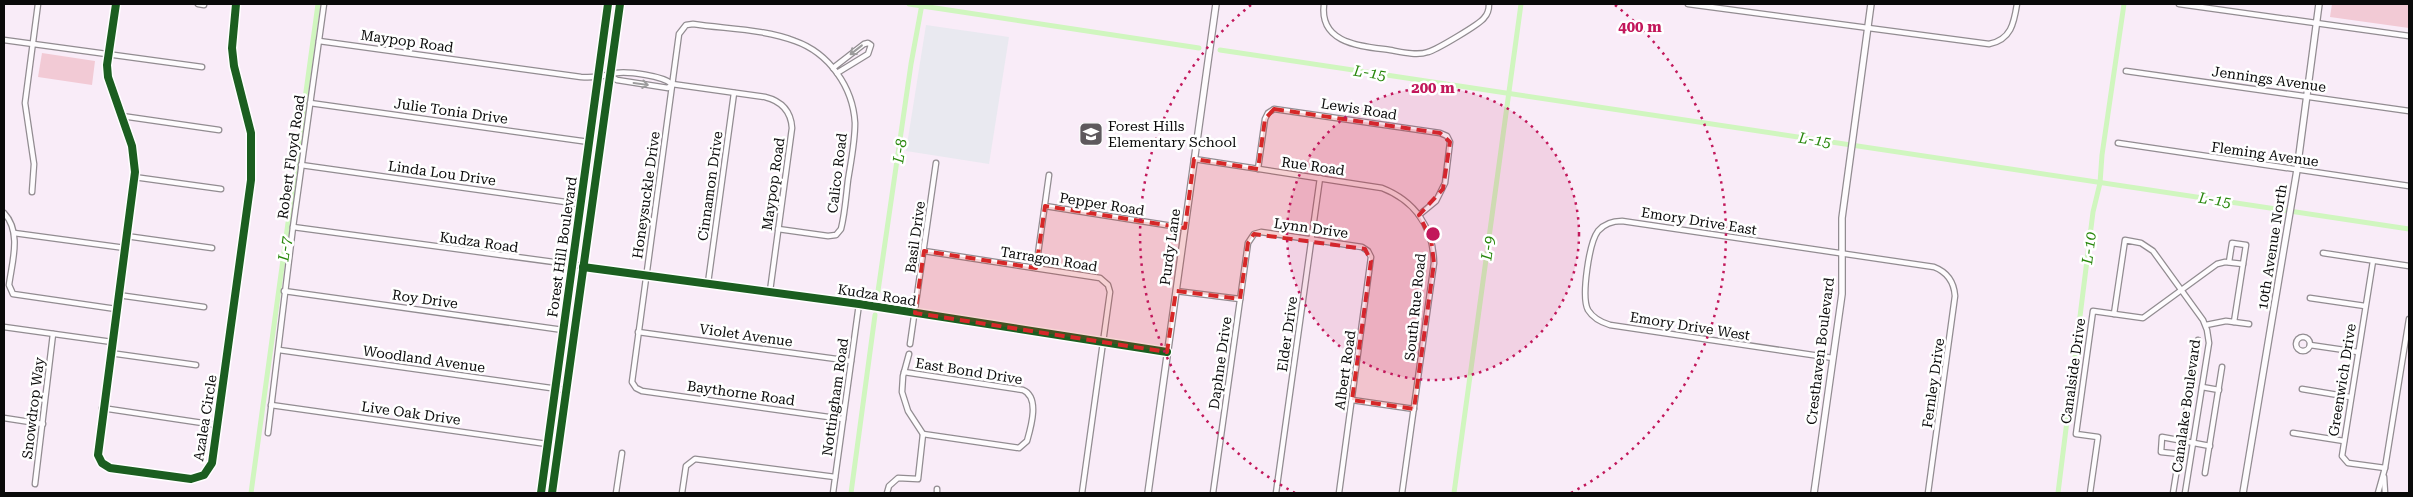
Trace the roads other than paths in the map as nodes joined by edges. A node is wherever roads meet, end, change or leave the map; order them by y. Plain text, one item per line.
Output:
1 (38, 4) edge
2 (116, 4) edge
3 (236, 4) edge
4 (324, 4) edge
5 (606, 4) edge
6 (620, 4) edge
7 (1214, 4) edge
8 (1324, 4) edge
9 (1489, 4) edge
10 (1688, 4) edge
11 (1871, 4) edge
12 (2017, 4) edge
13 (2179, 4) edge
14 (2319, 4) edge
15 (2317, 23) junction
16 (1867, 28) junction
17 (679, 34) joint
18 (2409, 36) edge
19 (4, 40) edge
20 (319, 40) junction
21 (32, 44) junction
22 (109, 54) junction
23 (202, 67) dead end
24 (833, 68) junction
25 (2126, 71) dead end
26 (837, 73) junction
27 (610, 76) junction
28 (598, 78) junction
29 (672, 84) junction
30 (734, 93) junction
31 (2306, 96) junction
32 (310, 103) junction
33 (2409, 111) edge
34 (122, 116) junction
35 (219, 130) dead end
36 (589, 142) junction
37 (2118, 143) dead end
38 (1194, 159) junction
39 (936, 162) dead end
40 (301, 165) junction
41 (1258, 169) junction
42 (2297, 170) junction
43 (1049, 175) dead end
44 (134, 177) junction
45 (1320, 178) junction
46 (2409, 186) edge
47 (221, 189) dead end
48 (32, 192) dead end
49 (580, 204) junction
50 (1045, 206) junction
51 (4, 213) edge
52 (1419, 215) junction
53 (292, 228) junction
54 (1185, 228) junction
55 (778, 230) junction
56 (14, 233) junction
57 (126, 236) junction
58 (1251, 236) joint
59 (1311, 240) junction
60 (125, 248) junction
61 (212, 248) dead end
62 (924, 251) junction
63 (1368, 251) joint
64 (1842, 254) junction
65 (2323, 254) dead end
66 (2373, 261) junction
67 (2229, 262) junction
68 (2243, 264) junction
69 (571, 266) junction
70 (583, 266) junction
71 (2409, 266) edge
72 (1036, 268) junction
73 (1588, 272) joint
74 (646, 274) junction
75 (1949, 277) joint
76 (708, 283) junction
77 (1176, 290) junction
78 (2182, 290) junction
79 (284, 291) junction
80 (770, 291) junction
81 (118, 295) junction
82 (2310, 298) dead end
83 (1240, 299) junction
84 (859, 304) junction
85 (2365, 306) junction
86 (204, 307) dead end
87 (116, 309) junction
88 (915, 313) junction
89 (2114, 314) junction
90 (2409, 319) edge
91 (2234, 322) junction
92 (2249, 324) dead end
93 (2206, 325) junction
94 (4, 327) edge
95 (563, 330) junction
96 (638, 332) junction
97 (53, 334) junction
98 (2198, 340) dead end
99 (112, 342) junction
100 (1103, 342) junction
101 (910, 344) dead end
102 (2310, 345) dead end
103 (278, 350) junction
104 (1167, 352) junction
105 (2358, 352) junction
106 (110, 353) junction
107 (909, 354) dead end
108 (1833, 358) junction
109 (851, 361) junction
110 (196, 365) dead end
111 (2222, 367) dead end
112 (904, 372) junction
113 (2202, 387) junction
114 (636, 388) joint
115 (555, 389) junction
116 (2302, 389) dead end
117 (566, 390) junction
118 (2219, 390) junction
119 (2350, 397) junction
120 (1352, 400) junction
121 (271, 405) junction
122 (102, 408) junction
123 (1414, 409) junction
124 (4, 418) edge
125 (843, 419) junction
126 (43, 424) junction
127 (216, 425) junction
128 (268, 433) dead end
129 (2293, 433) dead end
130 (922, 434) junction
131 (2182, 441) junction
132 (2344, 441) junction
133 (2193, 442) junction
134 (547, 444) junction
135 (2210, 446) junction
136 (622, 453) dead end
137 (2180, 454) junction
138 (2385, 468) junction
139 (2205, 473) dead end
140 (2384, 476) junction
141 (835, 477) junction
142 (34, 484) dead end
143 (541, 493) edge
144 (552, 493) edge
145 (616, 493) edge
146 (682, 493) edge
147 (832, 493) edge
148 (887, 493) edge
149 (1082, 493) edge
150 (1148, 493) edge
151 (1213, 493) edge
152 (1276, 493) edge
153 (1339, 493) edge
154 (1402, 493) edge
155 (1814, 493) edge
156 (1928, 493) edge
157 (2090, 493) edge
158 (2173, 493) edge
159 (2185, 493) edge
160 (2243, 493) edge
161 (2378, 493) edge
162 (2384, 493) edge

1 - 21 street
2 - 22 street, Azalea Circle
3 - 127 street, Azalea Circle
4 - 20 street, Robert Floyd Road
5 - 28 main road, Forest Hill Boulevard
6 - 27 main road, Forest Hill Boulevard
7 - 38 street, Purdy Lane
8 - 9 street
10 - 16 street
11 - 16 street, Cresthaven Boulevard
12 - 16 street
13 - 15 street
14 - 15 street, 10th Avenue North
15 - 18 street
15 - 31 street, 10th Avenue North
16 - 64 street, Cresthaven Boulevard
17 - 24 street, Calico Road
17 - 29 street, Honeysuckle Drive
19 - 21 street
20 - 28 street, Maypop Road
20 - 32 street, Robert Floyd Road
21 - 22 street
21 - 48 street
22 - 23 street
22 - 34 street, Azalea Circle
24 - 26 street, Calico Road
26 -> 24 street
25 - 31 street, Jennings Avenue
26 - 55 street, Calico Road
27 - 28 street, Maypop Road
27 - 29 street, Maypop Road
27 -> 29 street, Maypop Road
27 - 70 main road, Forest Hill Boulevard
28 - 36 main road, Forest Hill Boulevard
29 - 30 street, Maypop Road
29 - 74 street, Honeysuckle Drive
30 - 55 street, Maypop Road
30 - 76 street, Cinnamon Drive
31 - 33 street, Jennings Avenue
31 - 42 street, 10th Avenue North
32 - 36 street, Julie Tonia Drive
32 - 40 street, Robert Floyd Road
34 - 35 street
34 - 44 street, Azalea Circle
36 - 49 main road, Forest Hill Boulevard
37 - 42 street, Fleming Avenue
38 - 41 street, Rue Road
38 - 54 street, Purdy Lane
39 - 62 street, Basil Drive
40 - 49 street, Linda Lou Drive
40 - 53 street, Robert Floyd Road
41 - 45 street, Rue Road
41 - 52 street, Lewis Road
42 - 46 street, Fleming Avenue
42 - 160 street, 10th Avenue North
43 - 50 street
44 - 47 street
44 - 57 street, Azalea Circle
45 - 52 street, Rue Road
45 - 59 street, Elder Drive
49 - 69 main road, Forest Hill Boulevard
50 - 54 street, Pepper Road
50 - 72 street
51 - 56 street
52 - 123 street, South Rue Road
53 - 69 street, Kudza Road
53 - 79 street, Robert Floyd Road
54 - 77 street, Purdy Lane
55 - 80 street, Maypop Road
56 - 60 street
56 - 87 street
57 - 60 street, Azalea Circle
57 - 61 street
58 - 59 street, Lynn Drive
58 - 83 street, Daphne Drive
59 - 63 street, Lynn Drive
59 - 152 street, Elder Drive
60 - 81 street, Azalea Circle
62 - 72 street, Tarragon Road
62 - 88 street, Basil Drive
63 - 120 street, Albert Road
64 - 73 street, Emory Drive East
64 - 75 street, Emory Drive East
64 - 108 street, Cresthaven Boulevard
65 - 66 street
66 - 71 street
66 - 85 street, Greenwich Drive
67 - 68 street
67 - 68 street
67 - 78 street
68 - 91 street
69 - 70 street, Kudza Road
69 - 95 main road, Forest Hill Boulevard
70 - 74 street, Kudza Road
70 - 117 main road, Forest Hill Boulevard
72 - 100 street, Tarragon Road
73 - 108 street, Emory Drive West
74 - 76 street, Kudza Road
74 - 96 street, Honeysuckle Drive
75 - 156 street, Fernley Drive
76 - 80 street, Kudza Road
77 - 83 street
77 - 104 street, Purdy Lane
78 - 89 street
78 - 89 street, Canalake Boulevard
78 - 93 street, Canalake Boulevard
79 - 95 street, Roy Drive
79 - 103 street, Robert Floyd Road
80 - 84 street, Kudza Road
81 - 86 street
81 - 87 street, Azalea Circle
82 - 85 street
83 - 151 street, Daphne Drive
84 - 88 street, Kudza Road
84 - 109 street, Nottingham Road
85 - 105 street, Greenwich Drive
87 - 99 street, Azalea Circle
88 - 100 street, Kudza Road
88 - 101 street, Basil Drive
89 - 157 street, Canalside Drive
90 - 138 street
91 - 92 street
91 - 93 street
93 - 113 street, Canalake Boulevard
94 - 97 street
95 - 115 main road, Forest Hill Boulevard
96 - 109 street, Violet Avenue
96 - 114 street, Honeysuckle Drive
97 - 99 street
97 - 126 street, Snowdrop Way
98 - 131 street
99 - 106 street, Azalea Circle
100 - 104 street, Kudza Road
100 - 149 street, Tarragon Road
102 - 105 street
103 - 115 street, Woodland Avenue
103 - 121 street, Robert Floyd Road
104 - 150 street, Purdy Lane
105 - 119 street, Greenwich Drive
106 - 110 street
106 - 122 street, Azalea Circle
107 - 112 street
108 - 155 street, Cresthaven Boulevard
109 - 125 street, Nottingham Road
111 - 118 street
112 - 130 street
112 - 130 street, East Bond Drive
113 - 118 street
113 - 133 street, Canalake Boulevard
114 - 125 street, Baythorne Road
115 - 117 street, Woodland Avenue
115 - 134 main road, Forest Hill Boulevard
116 - 119 street
117 - 144 main road, Forest Hill Boulevard
118 - 135 street
119 - 132 street, Greenwich Drive
120 - 123 street
120 - 153 street, Albert Road
121 - 128 street, Robert Floyd Road
121 - 134 street, Live Oak Drive
122 - 127 street
122 - 127 street, Azalea Circle
123 - 154 street, South Rue Road
124 - 126 street
125 - 141 street, Nottingham Road
126 - 142 street, Snowdrop Way
129 - 132 street
130 - 148 street
131 - 133 street
131 - 137 street
131 - 137 street
132 - 138 street, Greenwich Drive
133 - 135 street
133 - 159 street, Canalake Boulevard
134 - 143 main road, Forest Hill Boulevard
135 - 139 street
136 - 145 street
137 - 158 street
138 - 140 street
140 - 161 street
140 - 162 street
141 - 146 street
141 - 147 street, Nottingham Road

